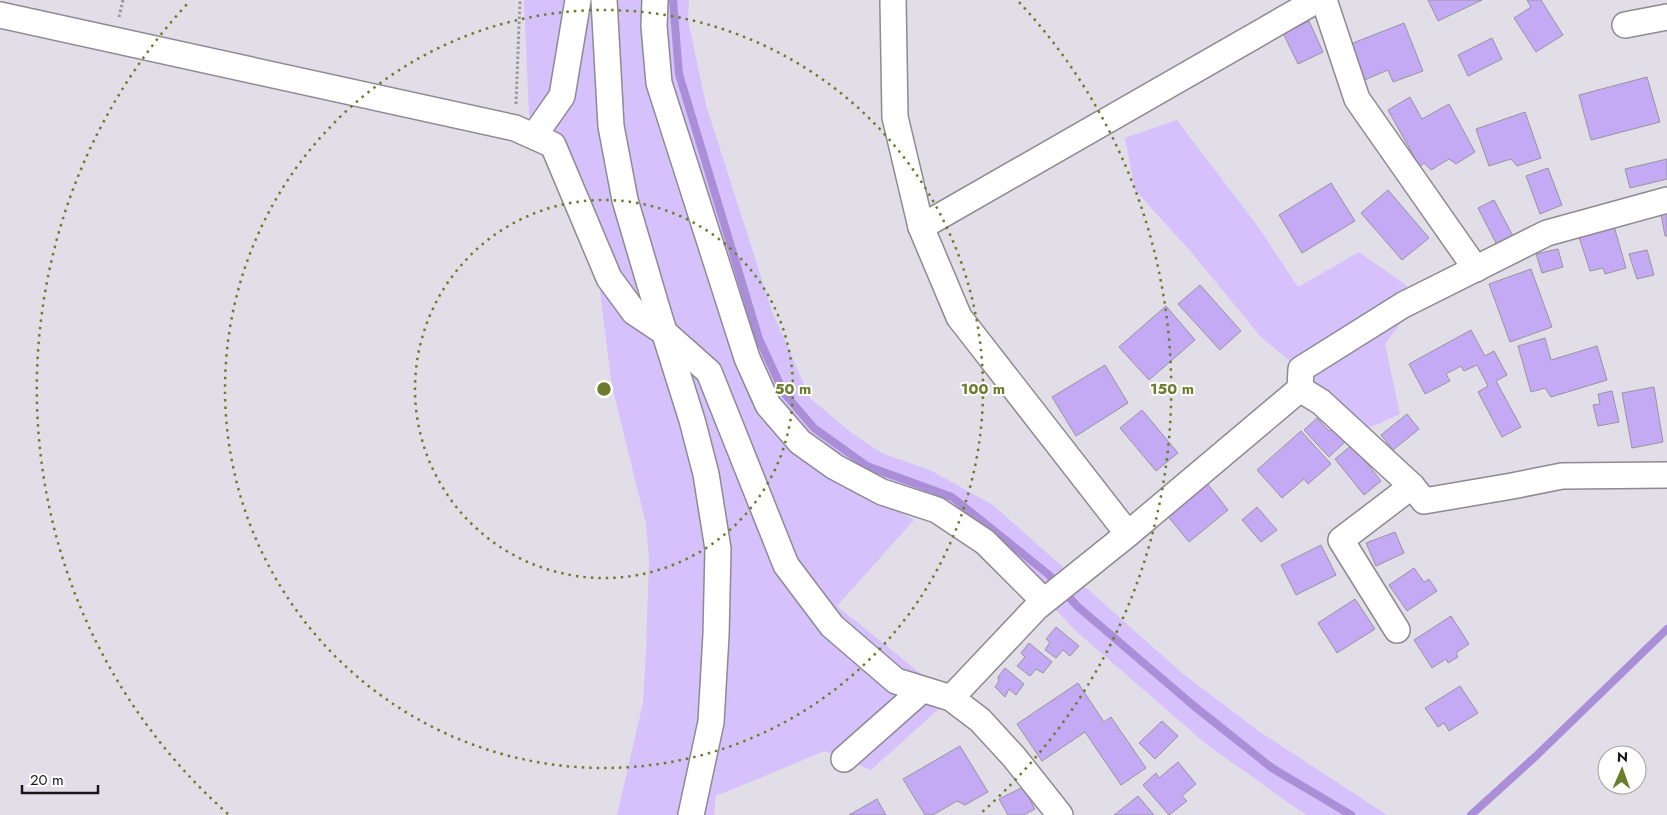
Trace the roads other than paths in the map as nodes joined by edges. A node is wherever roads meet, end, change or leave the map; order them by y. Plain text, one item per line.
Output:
1 (578, 0) edge
2 (604, 0) edge
3 (655, 0) edge
4 (893, 0) edge
5 (1318, 0) edge
6 (1324, 0) edge
7 (0, 15) edge
8 (1667, 17) edge
9 (1625, 25) dead end
10 (524, 132) junction
11 (1667, 200) edge
12 (921, 227) junction
13 (1476, 269) junction
14 (664, 332) junction
15 (1300, 389) junction
16 (1667, 475) edge
17 (1412, 486) junction
18 (1128, 534) junction
19 (1044, 601) junction
20 (1397, 630) dead end
21 (922, 690) junction
22 (951, 698) junction
23 (844, 759) dead end
24 (1052, 813) edge
25 (691, 815) edge

1 - 10 street
2 - 14 street
3 - 19 street
4 - 12 street
5 - 12 street
6 - 13 street
7 - 10 street
8 - 9 street
10 - 14 street
11 - 13 street
12 - 18 street
13 - 15 street
14 - 21 street
14 - 25 street
15 - 17 street
15 - 18 street
16 - 17 street
17 - 20 street
18 - 19 street
19 - 22 street
21 - 22 street
21 - 23 street
22 - 24 street

